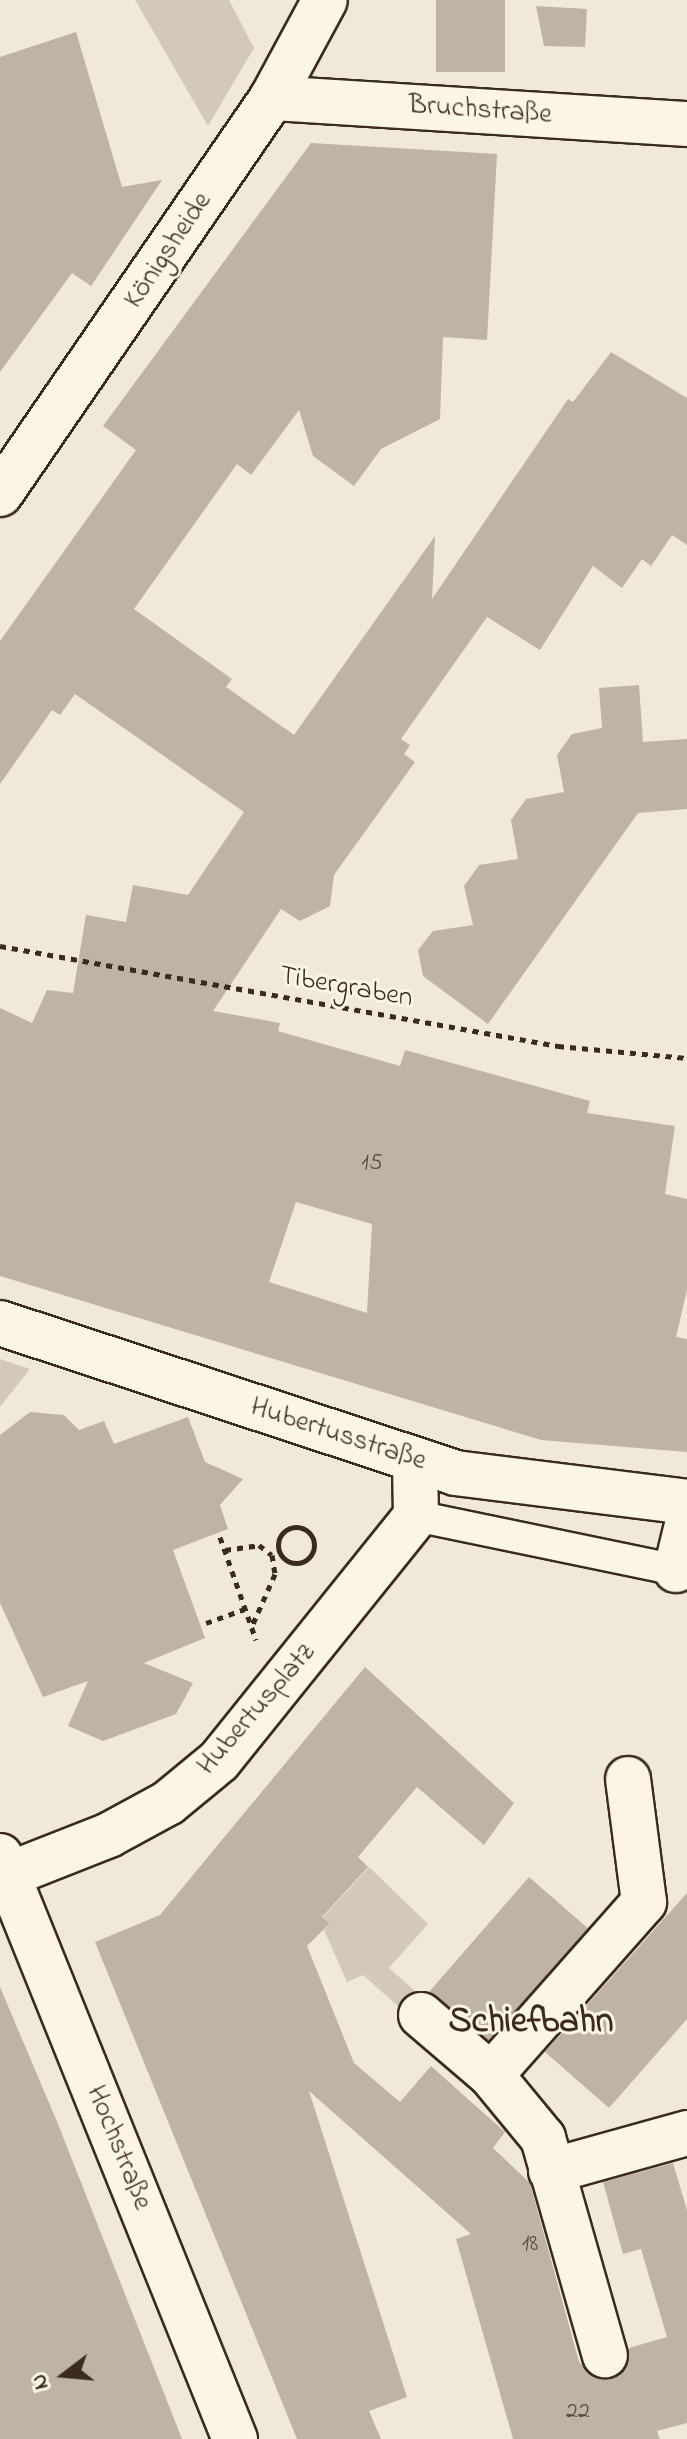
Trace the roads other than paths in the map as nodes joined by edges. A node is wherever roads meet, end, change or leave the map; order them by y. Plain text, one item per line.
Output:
1 (319, 2) edge
2 (272, 98) junction
3 (687, 124) edge
4 (0, 494) edge
5 (0, 1323) edge
6 (415, 1462) junction
7 (687, 1502) edge
8 (416, 1516) junction
9 (687, 1525) edge
10 (676, 1570) joint
11 (628, 1779) dead end
12 (3, 1870) edge
13 (421, 2015) dead end
14 (491, 2075) junction
15 (687, 2133) edge
16 (551, 2171) junction
17 (605, 2355) dead end
18 (235, 2439) edge

1 - 2 street, Königsheide
2 - 3 street, Bruchstraße
2 - 4 street, Königsheide
5 - 6 street, Hubertusstraße
6 - 7 street, Hubertusstraße
6 - 8 street
8 - 10 lane
8 - 12 street, Hubertusplatz
9 - 10 street
11 - 14 street
12 - 18 street, Hochstraße
13 - 14 street
14 - 16 street
15 - 16 street
16 - 17 street

